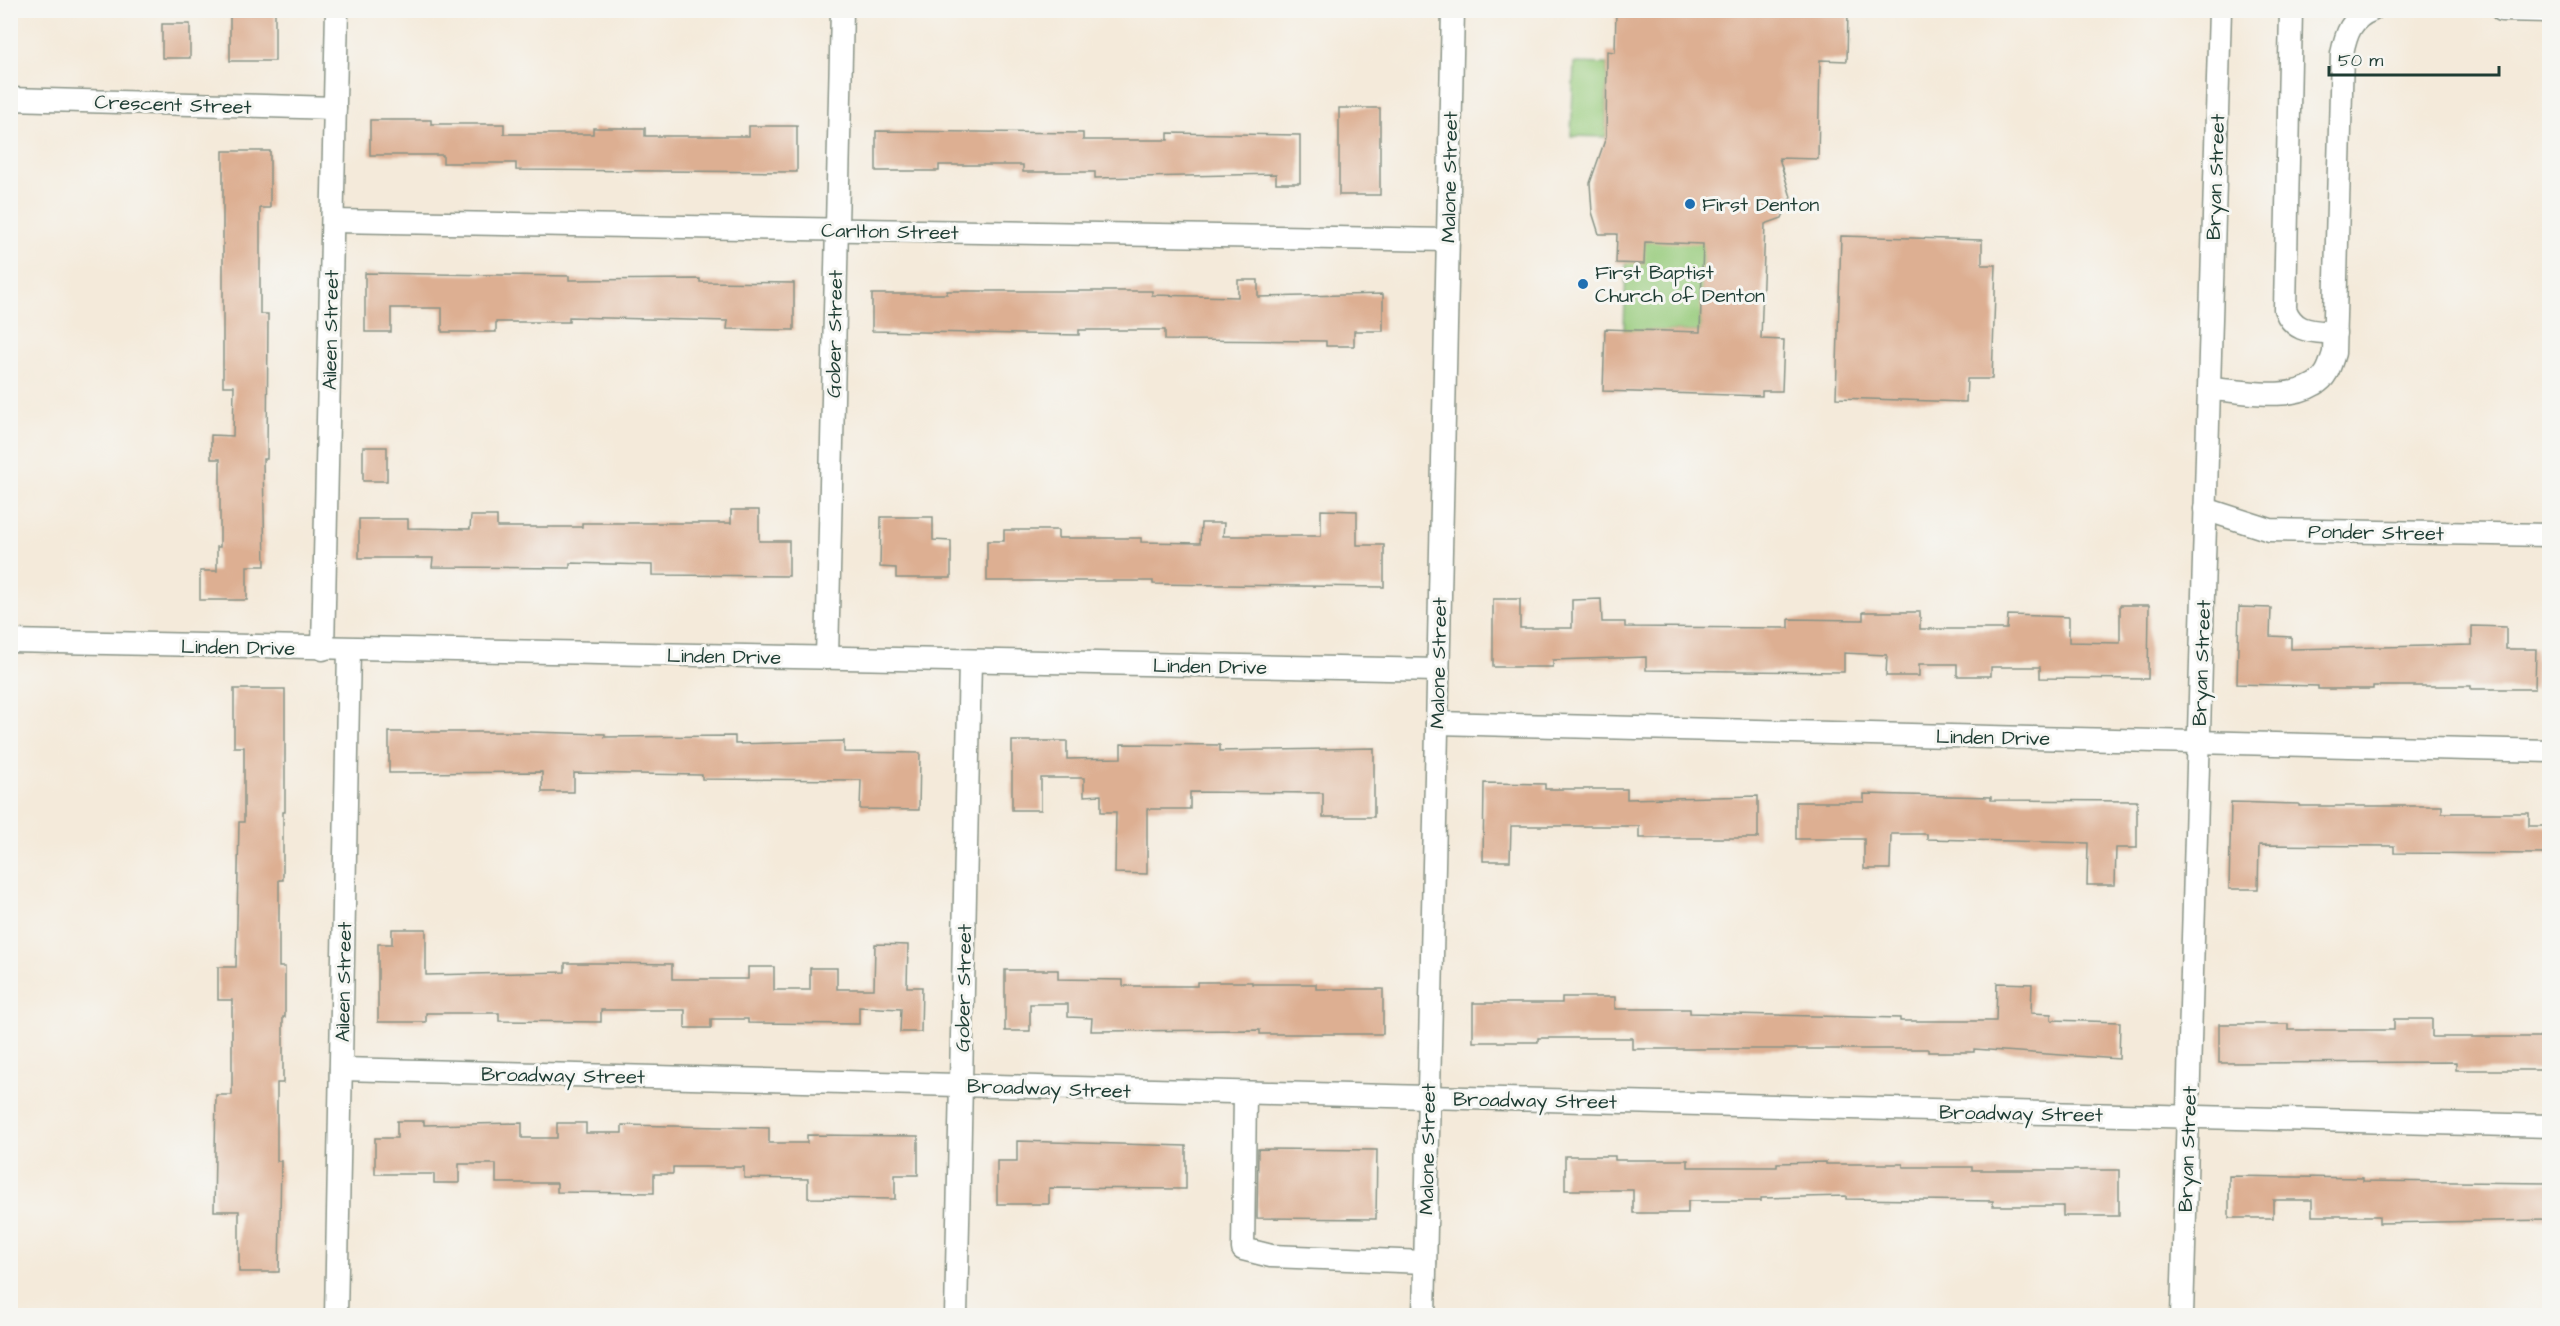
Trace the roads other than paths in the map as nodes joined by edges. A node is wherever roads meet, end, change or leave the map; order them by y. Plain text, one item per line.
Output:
1 (338, 10) edge
2 (842, 10) edge
3 (1453, 10) edge
4 (2220, 10) edge
5 (2291, 10) edge
6 (2372, 10) edge
7 (2502, 10) edge
8 (2550, 12) edge
9 (10, 99) edge
10 (335, 108) junction
11 (333, 221) junction
12 (837, 230) junction
13 (1448, 240) junction
14 (2335, 333) junction
15 (2209, 389) junction
16 (2205, 509) junction
17 (2550, 535) edge
18 (10, 641) edge
19 (323, 648) junction
20 (349, 649) junction
21 (827, 658) junction
22 (970, 661) junction
23 (1438, 670) junction
24 (1437, 723) junction
25 (2199, 742) junction
26 (2550, 751) edge
27 (341, 1069) junction
28 (961, 1085) junction
29 (1245, 1093) junction
30 (1429, 1097) junction
31 (2188, 1117) junction
32 (2550, 1126) edge
33 (1425, 1262) junction
34 (336, 1316) edge
35 (956, 1316) edge
36 (1424, 1316) edge
37 (2182, 1316) edge

1 - 10 street, Aileen Street
2 - 12 street, Gober Street
3 - 13 street, Malone Street
4 - 15 street, Bryan Street
5 - 14 street
6 - 14 street
7 - 8 street
9 - 10 street, Crescent Street
10 - 11 street, Aileen Street
11 - 12 street, Carlton Street
11 - 19 street, Aileen Street
12 - 13 street, Carlton Street
12 - 21 street, Gober Street
13 - 23 street, Malone Street
14 - 15 street
15 - 16 street, Bryan Street
16 - 17 street, Ponder Street
16 - 25 street, Bryan Street
18 - 19 street, Linden Drive
19 - 20 street, Linden Drive
20 - 21 street, Linden Drive
20 - 27 street, Aileen Street
21 - 22 street, Linden Drive
22 - 23 street, Linden Drive
22 - 28 street, Gober Street
23 - 24 street, Malone Street
24 - 25 street, Linden Drive
24 - 30 street, Malone Street
25 - 26 street, Linden Drive
25 - 31 street, Bryan Street
27 - 28 street, Broadway Street
27 - 34 street, Aileen Street
28 - 29 street, Broadway Street
28 - 35 street, Gober Street
29 - 30 street, Broadway Street
29 - 33 street
30 - 31 street, Broadway Street
30 - 33 street, Malone Street
31 - 32 street, Broadway Street
31 - 37 street, Bryan Street
33 - 36 street, Malone Street

